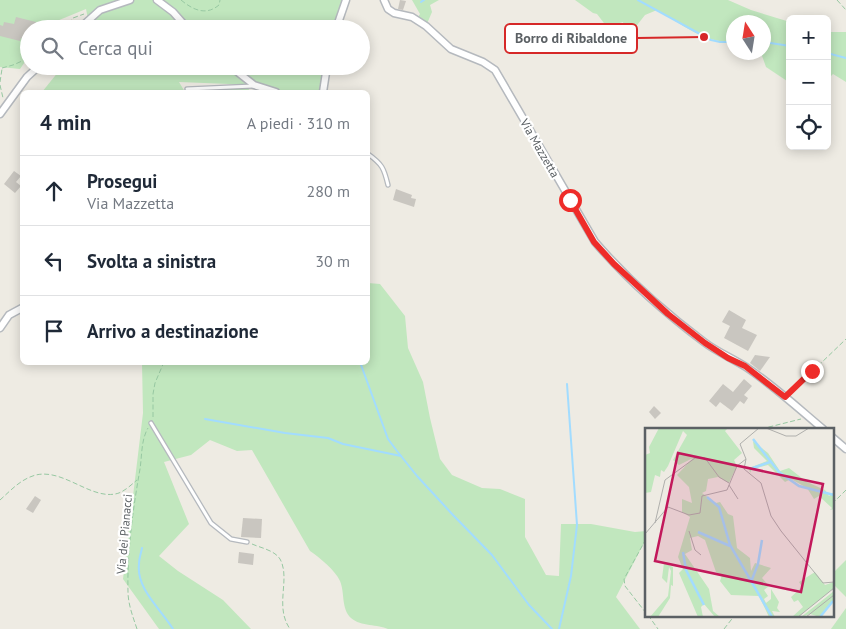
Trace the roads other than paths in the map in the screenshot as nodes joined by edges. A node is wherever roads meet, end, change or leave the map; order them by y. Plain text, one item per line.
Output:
1 (130, 0) edge
2 (157, 0) edge
3 (346, 0) edge
4 (384, 0) edge
5 (89, 20) edge
6 (180, 20) edge
7 (339, 20) edge
8 (29, 75) edge
9 (241, 75) edge
10 (326, 75) edge
11 (254, 86) junction
12 (187, 90) dead end
13 (269, 90) edge
14 (323, 90) edge
15 (2, 111) edge
16 (370, 156) edge
17 (388, 185) dead end
18 (20, 309) edge
19 (0, 328) edge
20 (151, 423) dead end
21 (822, 428) edge
22 (834, 439) edge
23 (846, 449) edge
24 (247, 542) road end

1 - 5 street
2 - 6 street
3 - 7 street
4 - 21 street, Via Mazzetta
8 - 15 street
9 - 11 street
10 - 14 street
11 - 12 lane
11 - 13 street
16 - 17 lane
18 - 19 street
20 - 24 lane
22 - 23 street

